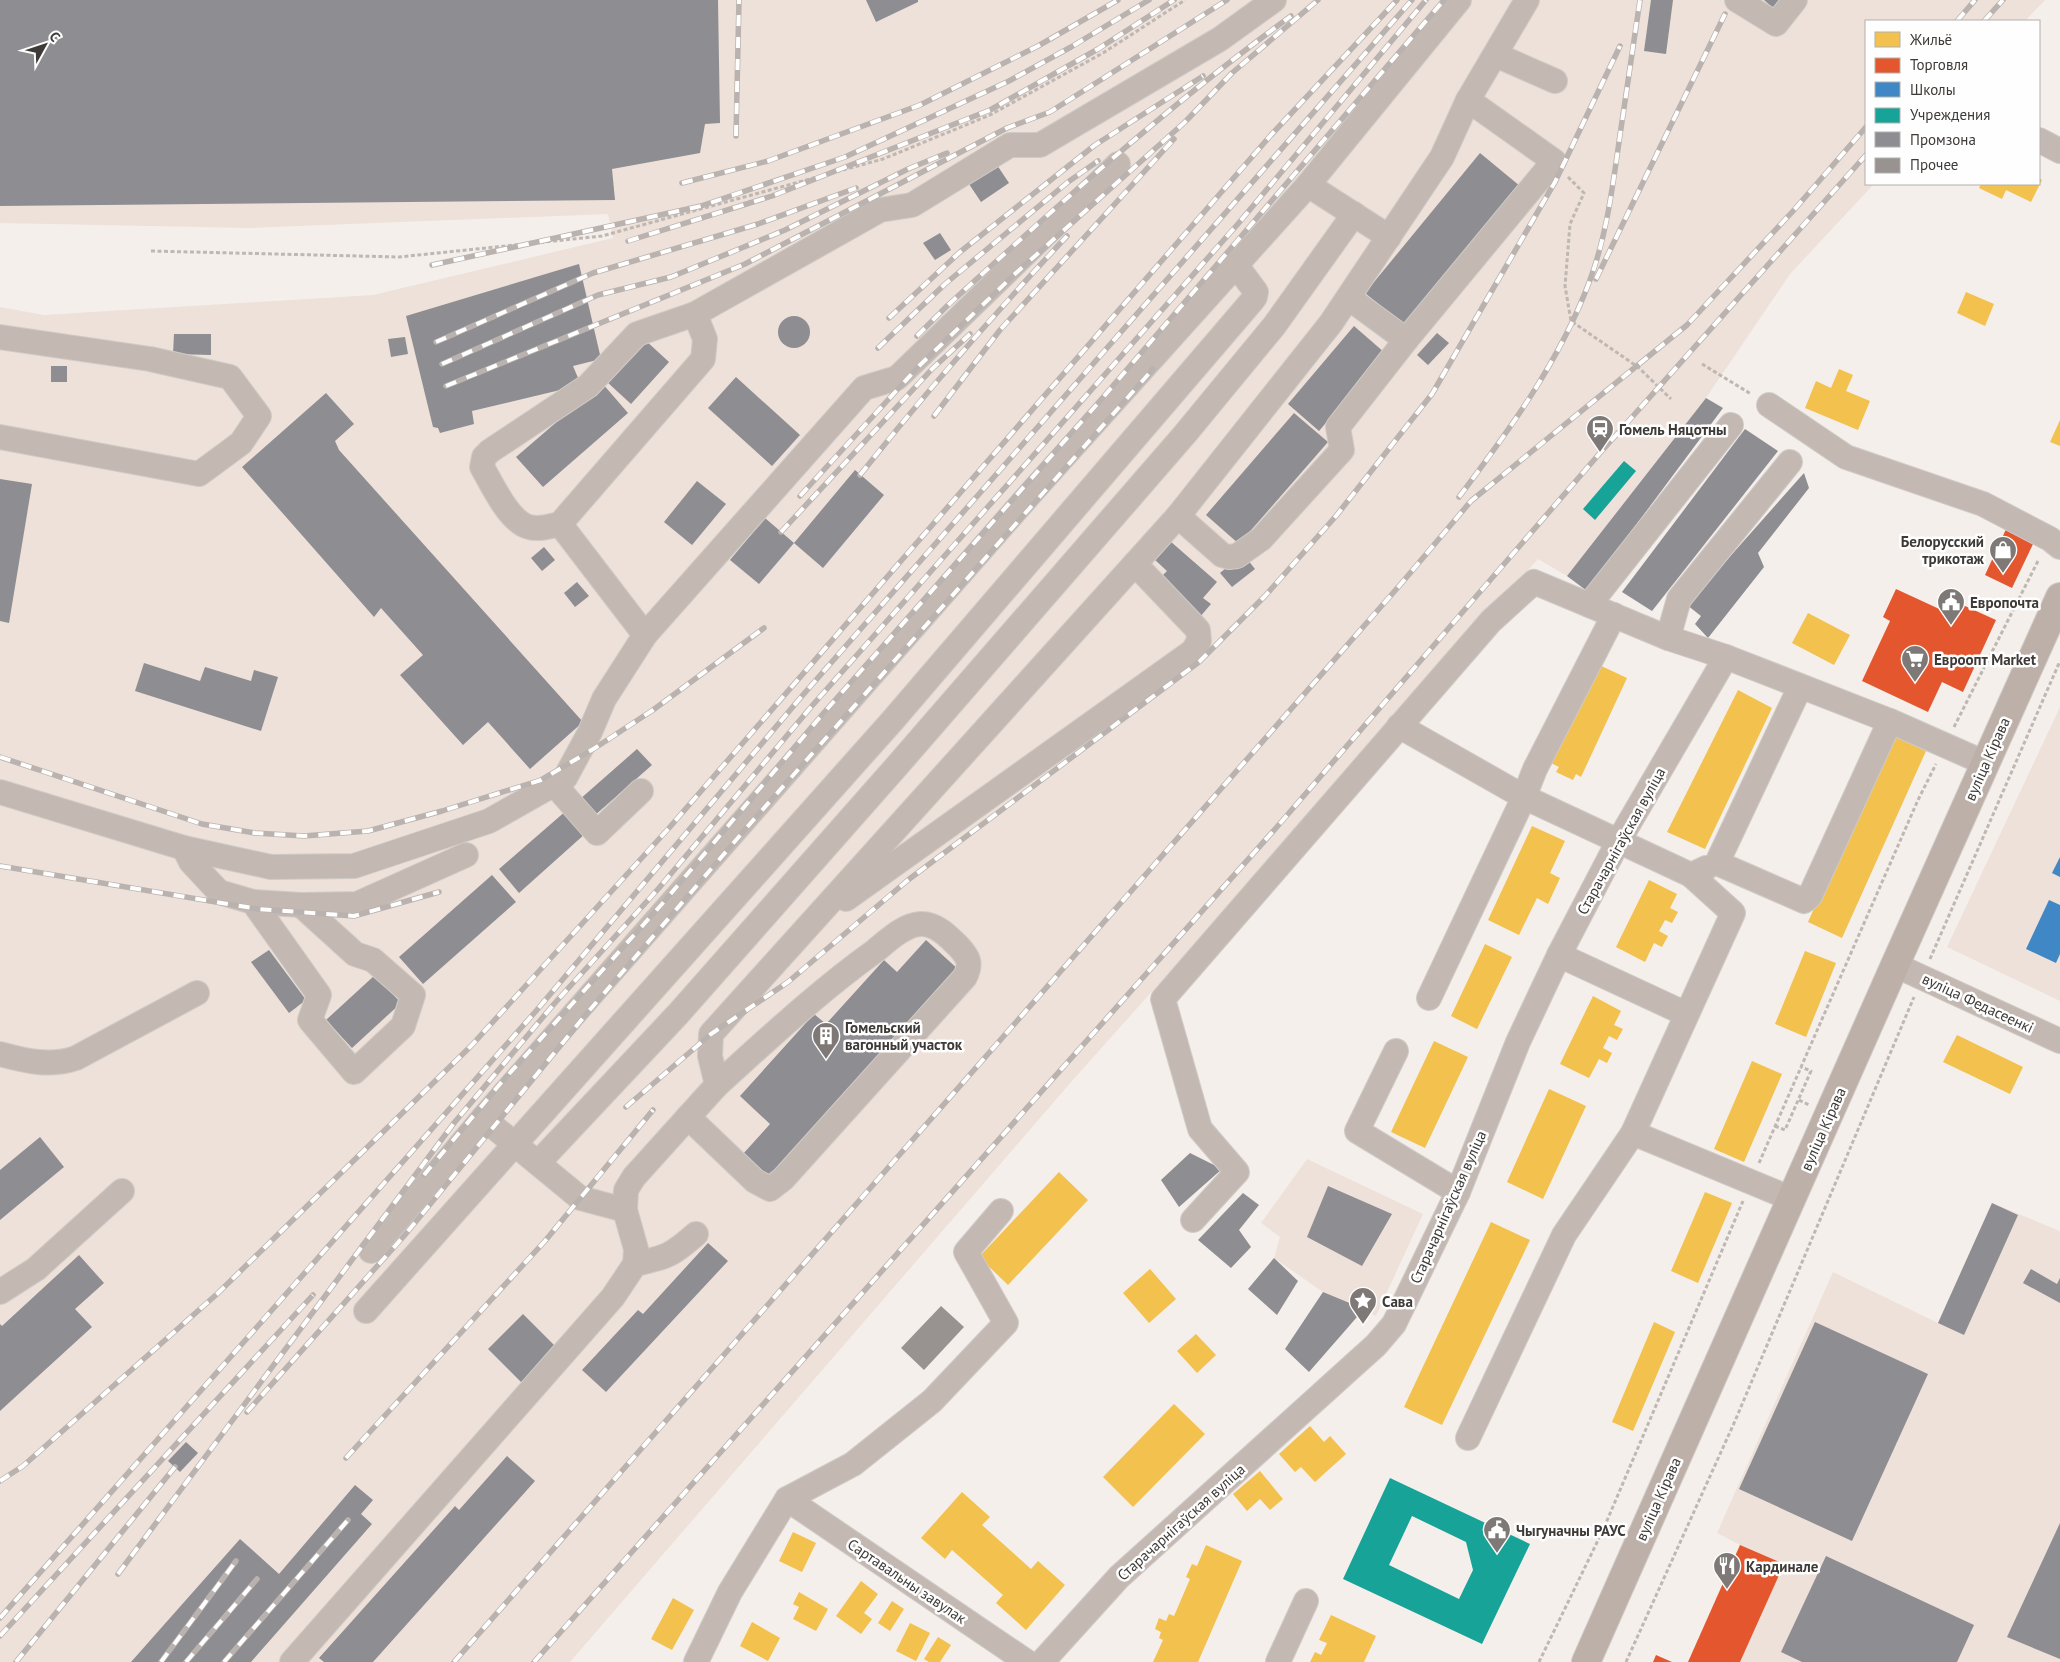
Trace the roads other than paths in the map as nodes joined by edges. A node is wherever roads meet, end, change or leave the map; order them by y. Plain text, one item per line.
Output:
1 (1274, 0) edge
2 (1459, 0) edge
3 (1527, 0) edge
4 (1737, 0) edge
5 (1795, 0) edge
6 (1496, 55) junction
7 (1555, 81) dead end
8 (1468, 100) junction
9 (2040, 141) edge
10 (2060, 151) edge
11 (1118, 164) dead end
12 (1308, 184) junction
13 (1354, 214) junction
14 (1389, 237) junction
15 (1236, 265) junction
16 (1349, 298) junction
17 (694, 314) junction
18 (0, 338) edge
19 (1406, 340) junction
20 (1769, 405) road end
21 (1731, 425) dead end
22 (0, 437) edge
23 (1790, 462) dead end
24 (1178, 516) junction
25 (560, 524) junction
26 (2055, 543) edge
27 (1135, 564) junction
28 (2060, 597) edge
29 (1589, 605) junction
30 (1614, 615) junction
31 (646, 635) junction
32 (1668, 638) junction
33 (1726, 657) junction
34 (1800, 687) junction
35 (1890, 721) junction
36 (1399, 726) junction
37 (1985, 763) junction
38 (554, 784) junction
39 (641, 791) dead end
40 (0, 792) edge
41 (1524, 797) junction
42 (1618, 842) junction
43 (184, 848) junction
44 (466, 855) dead end
45 (1717, 863) junction
46 (1691, 875) junction
47 (253, 902) junction
48 (301, 905) junction
49 (808, 926) junction
50 (1558, 955) junction
51 (1895, 965) junction
52 (197, 993) dead end
53 (1429, 998) dead end
54 (1686, 1014) junction
55 (2060, 1041) edge
56 (1396, 1051) dead end
57 (0, 1054) edge
58 (717, 1085) junction
59 (688, 1117) junction
60 (483, 1118) junction
61 (1633, 1133) junction
62 (514, 1143) junction
63 (538, 1163) junction
64 (122, 1191) dead end
65 (1458, 1192) junction
66 (1792, 1199) junction
67 (625, 1210) junction
68 (1001, 1211) dead end
69 (1193, 1220) dead end
70 (696, 1234) dead end
71 (371, 1252) dead end
72 (635, 1264) junction
73 (0, 1292) edge
74 (366, 1311) dead end
75 (1468, 1438) dead end
76 (787, 1500) junction
77 (1306, 1601) dead end
78 (292, 1662) edge
79 (696, 1662) edge
80 (1027, 1662) edge
81 (1042, 1662) edge
82 (1278, 1662) edge
83 (1586, 1662) edge

1 - 17 street
2 - 12 street
3 - 6 street
4 - 5 street
6 - 7 street
6 - 8 street
8 - 14 street
8 - 19 street
9 - 10 street
11 - 31 street
12 - 13 street
12 - 15 street
13 - 14 street
13 - 63 street
14 - 16 street
15 - 60 street
15 - 62 street
16 - 19 street
16 - 24 street
17 - 25 street
17 - 25 street
18 - 22 street
19 - 24 street
20 - 26 street
21 - 29 street
23 - 32 street
24 - 27 street
25 - 31 street
27 - 49 street
27 - 49 street
28 - 37 main road, вуліца Кірава
29 - 30 street
29 - 36 street
30 - 32 street
30 - 41 street
31 - 38 street
32 - 33 street
33 - 34 street
33 - 42 street, Старачарнігаўская вуліца
34 - 35 street
34 - 45 street
35 - 37 street
35 - 45 street
36 - 41 street
36 - 69 street
37 - 51 main road, вуліца Кірава
38 - 39 street
38 - 43 street
40 - 43 street
41 - 42 street
41 - 53 street
42 - 46 street
42 - 50 street, Старачарнігаўская вуліца
43 - 47 street
44 - 48 street
45 - 46 street
46 - 54 street
47 - 48 street
47 - 48 street
49 - 58 street
50 - 54 street
50 - 65 street, Старачарнігаўская вуліца
51 - 55 street, вуліца Федасеенкі
51 - 66 main road, вуліца Кірава
52 - 57 street
54 - 61 street
56 - 65 street
58 - 59 street
58 - 59 street
59 - 67 street
60 - 62 street
60 - 71 street
61 - 66 street
61 - 75 street
62 - 63 street
62 - 74 street
63 - 67 street
64 - 73 street
65 - 81 street, Старачарнігаўская вуліца
66 - 83 main road, вуліца Кірава
67 - 72 street
68 - 76 street
70 - 72 street
72 - 78 street
76 - 79 street
76 - 80 street, Сартавальны завулак
77 - 82 street

